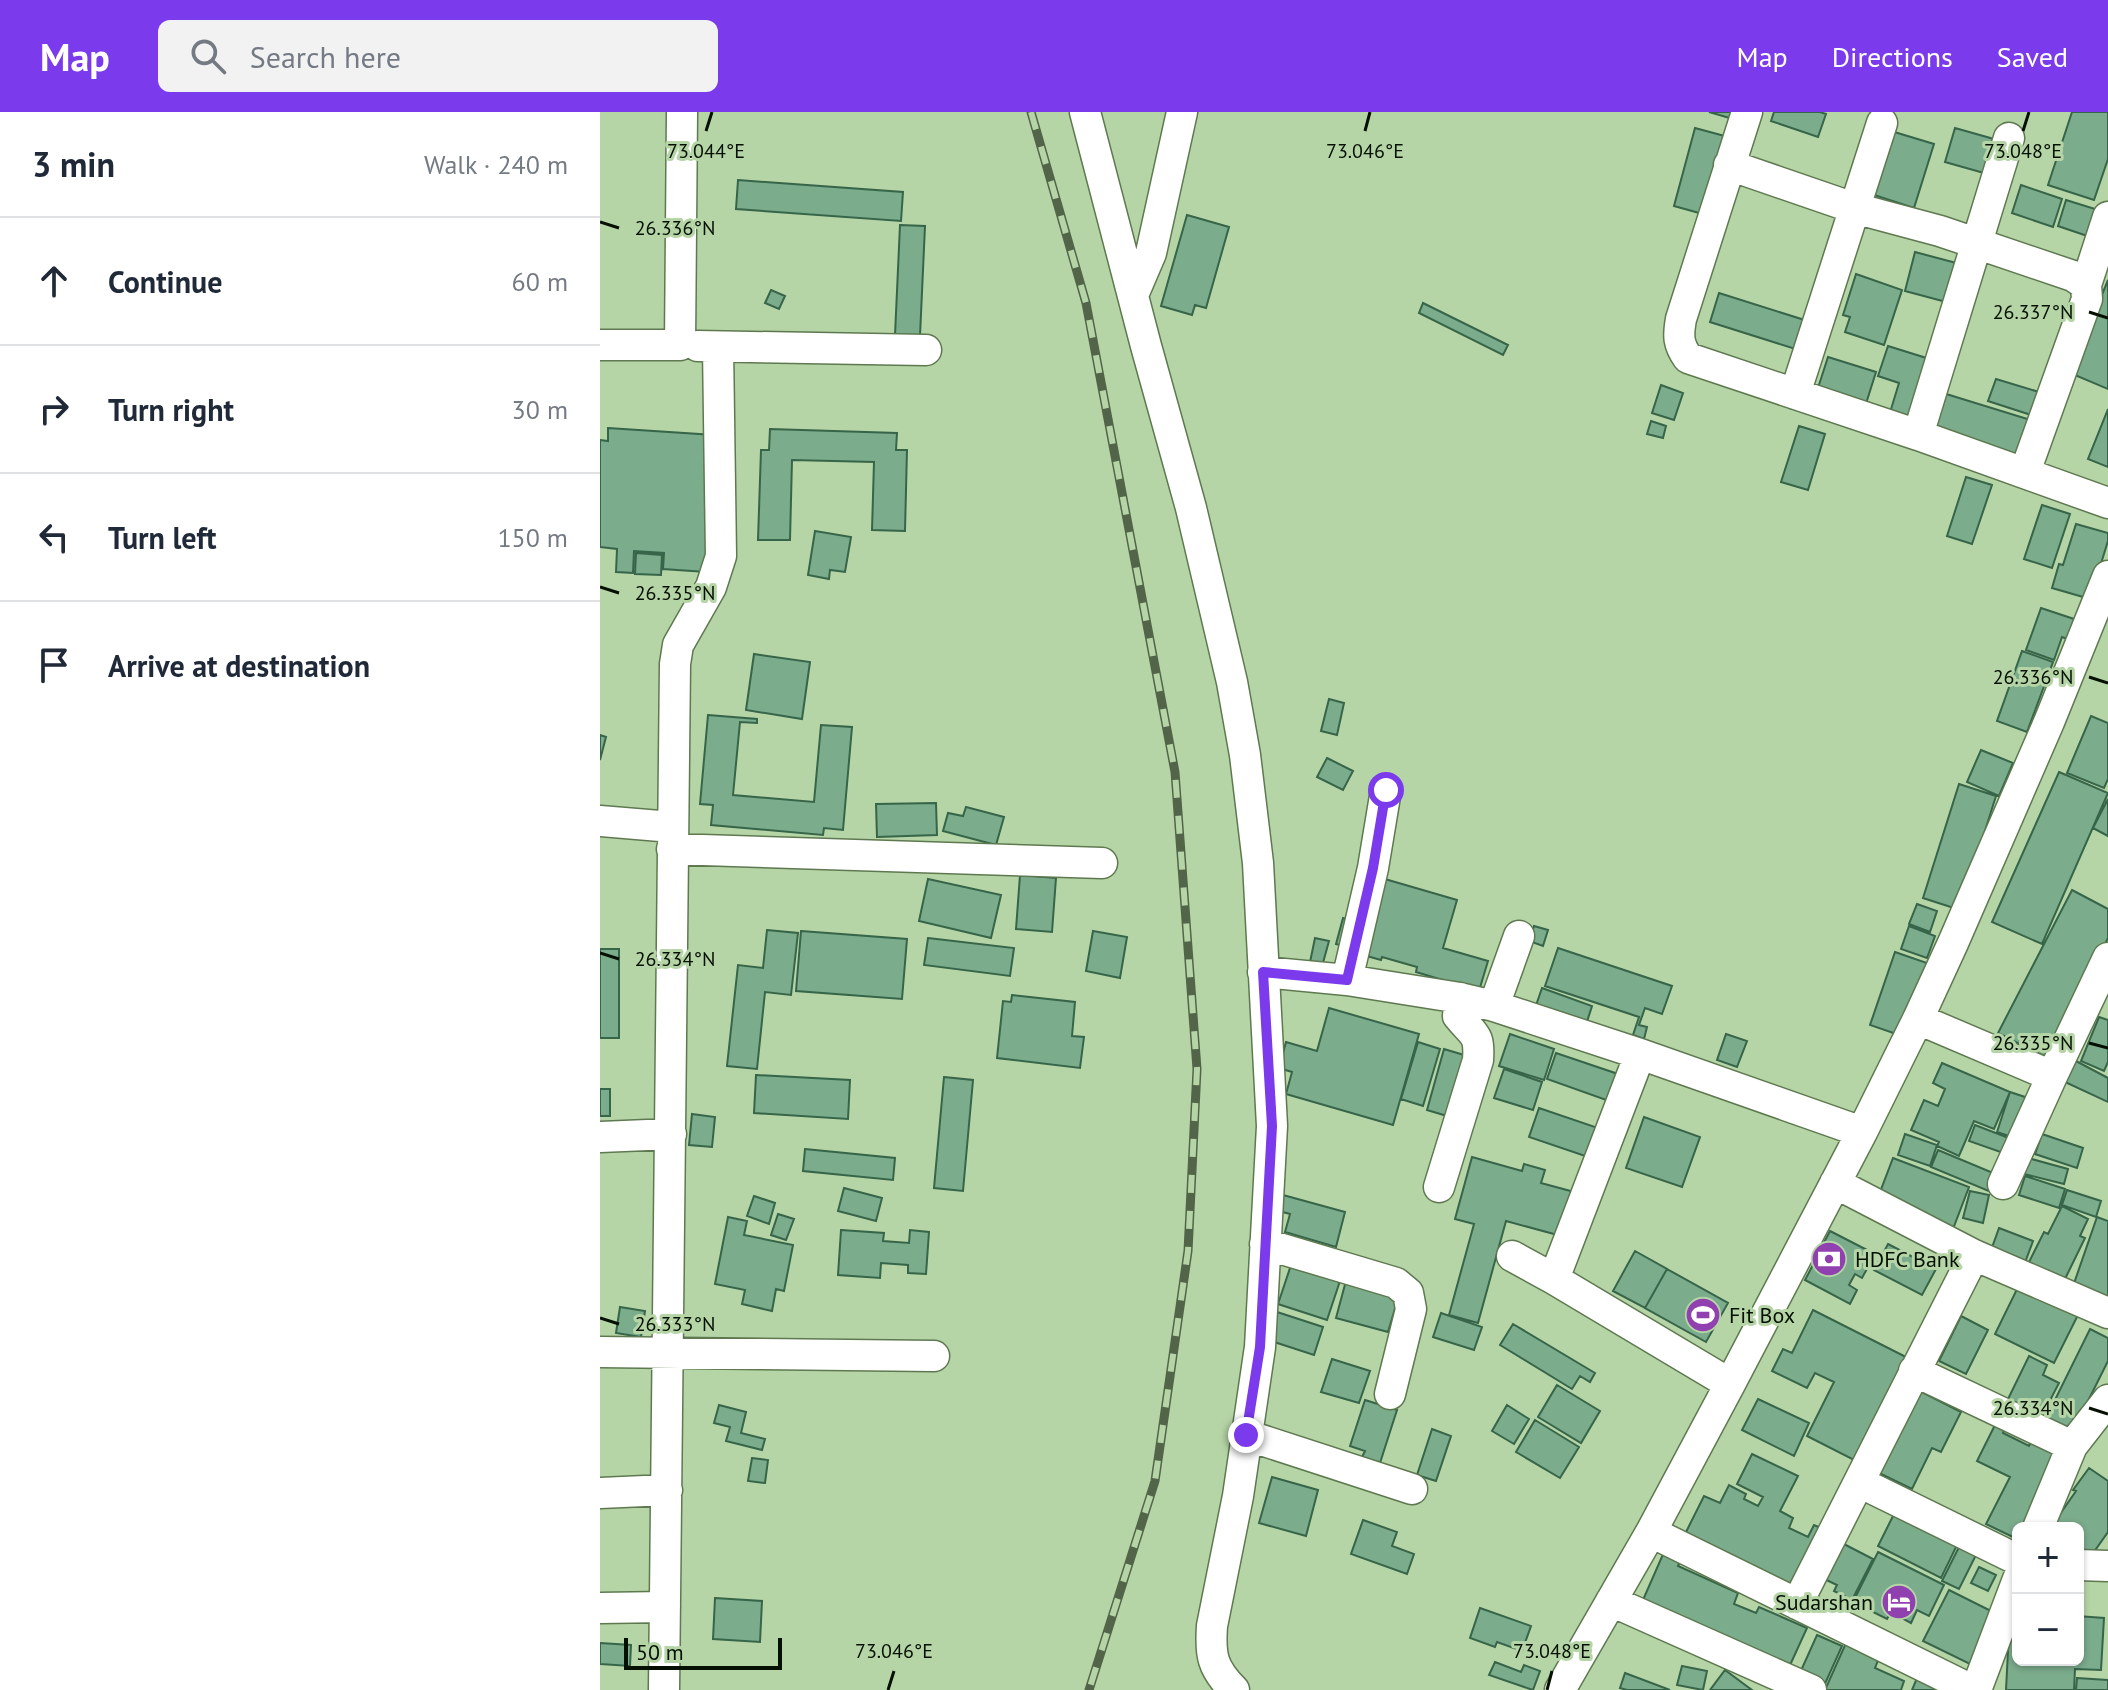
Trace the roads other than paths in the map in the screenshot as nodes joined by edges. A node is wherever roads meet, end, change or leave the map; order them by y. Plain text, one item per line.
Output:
1 (682, 112) edge
2 (1085, 112) edge
3 (1182, 112) edge
4 (1747, 112) edge
5 (1882, 123) dead end
6 (2009, 138) dead end
7 (1729, 165) junction
8 (1854, 208) junction
9 (2108, 217) edge
10 (1976, 243) junction
11 (2086, 285) junction
12 (1133, 295) junction
13 (600, 345) edge
14 (680, 345) junction
15 (718, 347) junction
16 (926, 350) dead end
17 (1795, 394) junction
18 (1918, 435) junction
19 (2025, 472) junction
20 (2108, 503) edge
21 (2108, 576) edge
22 (2101, 609) edge
23 (1386, 790) dead end
24 (600, 821) edge
25 (672, 838) junction
26 (1102, 863) dead end
27 (1519, 936) dead end
28 (1263, 972) junction
29 (2104, 977) edge
30 (1347, 980) junction
31 (1460, 998) junction
32 (1494, 1006) junction
33 (1918, 1019) junction
34 (1640, 1054) junction
35 (2052, 1076) junction
36 (1862, 1132) junction
37 (671, 1134) junction
38 (600, 1137) edge
39 (1835, 1183) junction
40 (2003, 1184) dead end
41 (1439, 1187) dead end
42 (1265, 1244) junction
43 (1974, 1255) junction
44 (1512, 1256) dead end
45 (1554, 1279) junction
46 (2108, 1313) edge
47 (600, 1352) edge
48 (669, 1353) junction
49 (934, 1356) dead end
50 (1914, 1371) junction
51 (1730, 1384) junction
52 (1390, 1394) dead end
53 (2108, 1400) edge
54 (1246, 1435) junction
55 (2072, 1446) junction
56 (1859, 1482) junction
57 (1412, 1489) dead end
58 (667, 1490) junction
59 (600, 1493) edge
60 (2040, 1522) edge
61 (1651, 1532) junction
62 (2012, 1557) edge
63 (2084, 1565) edge
64 (2108, 1566) edge
65 (2012, 1594) edge
66 (1611, 1601) junction
67 (1797, 1604) junction
68 (665, 1607) junction
69 (600, 1608) edge
70 (664, 1690) edge
71 (1234, 1690) edge
72 (1560, 1690) edge
73 (1811, 1690) edge
74 (1974, 1690) edge

1 - 14 street
2 - 12 street
3 - 12 street
4 - 7 street
5 - 8 street
6 - 10 street
7 - 8 street
7 - 17 street
8 - 10 street
8 - 17 street
9 - 11 street
10 - 11 street
10 - 18 street
11 - 19 street
12 - 28 street
13 - 14 street
14 - 15 street
15 - 16 street
15 - 25 street
17 - 18 street
18 - 19 street
19 - 20 street
21 - 22 street
22 - 33 street
23 - 30 street
24 - 25 street
25 - 26 street
25 - 37 street
27 - 32 street
28 - 30 street
28 - 42 street
29 - 35 street
30 - 31 street
31 - 32 street
31 - 41 street
32 - 34 street
33 - 35 street
33 - 36 street
34 - 36 street
34 - 45 street
35 - 40 street
36 - 39 street
37 - 38 street
37 - 48 street
39 - 43 street
39 - 51 street
42 - 52 street
42 - 54 street
43 - 46 street
43 - 50 street
44 - 45 street
45 - 51 street
47 - 48 street
48 - 49 street
48 - 58 street
50 - 55 street
50 - 56 street
51 - 61 street
53 - 55 street
54 - 57 street
54 - 71 street
55 - 60 street
56 - 62 street
56 - 67 street
58 - 59 street
58 - 68 street
61 - 66 street
61 - 67 street
63 - 64 street
65 - 74 street
66 - 72 street
66 - 73 street
67 - 74 street
68 - 69 street
68 - 70 street

